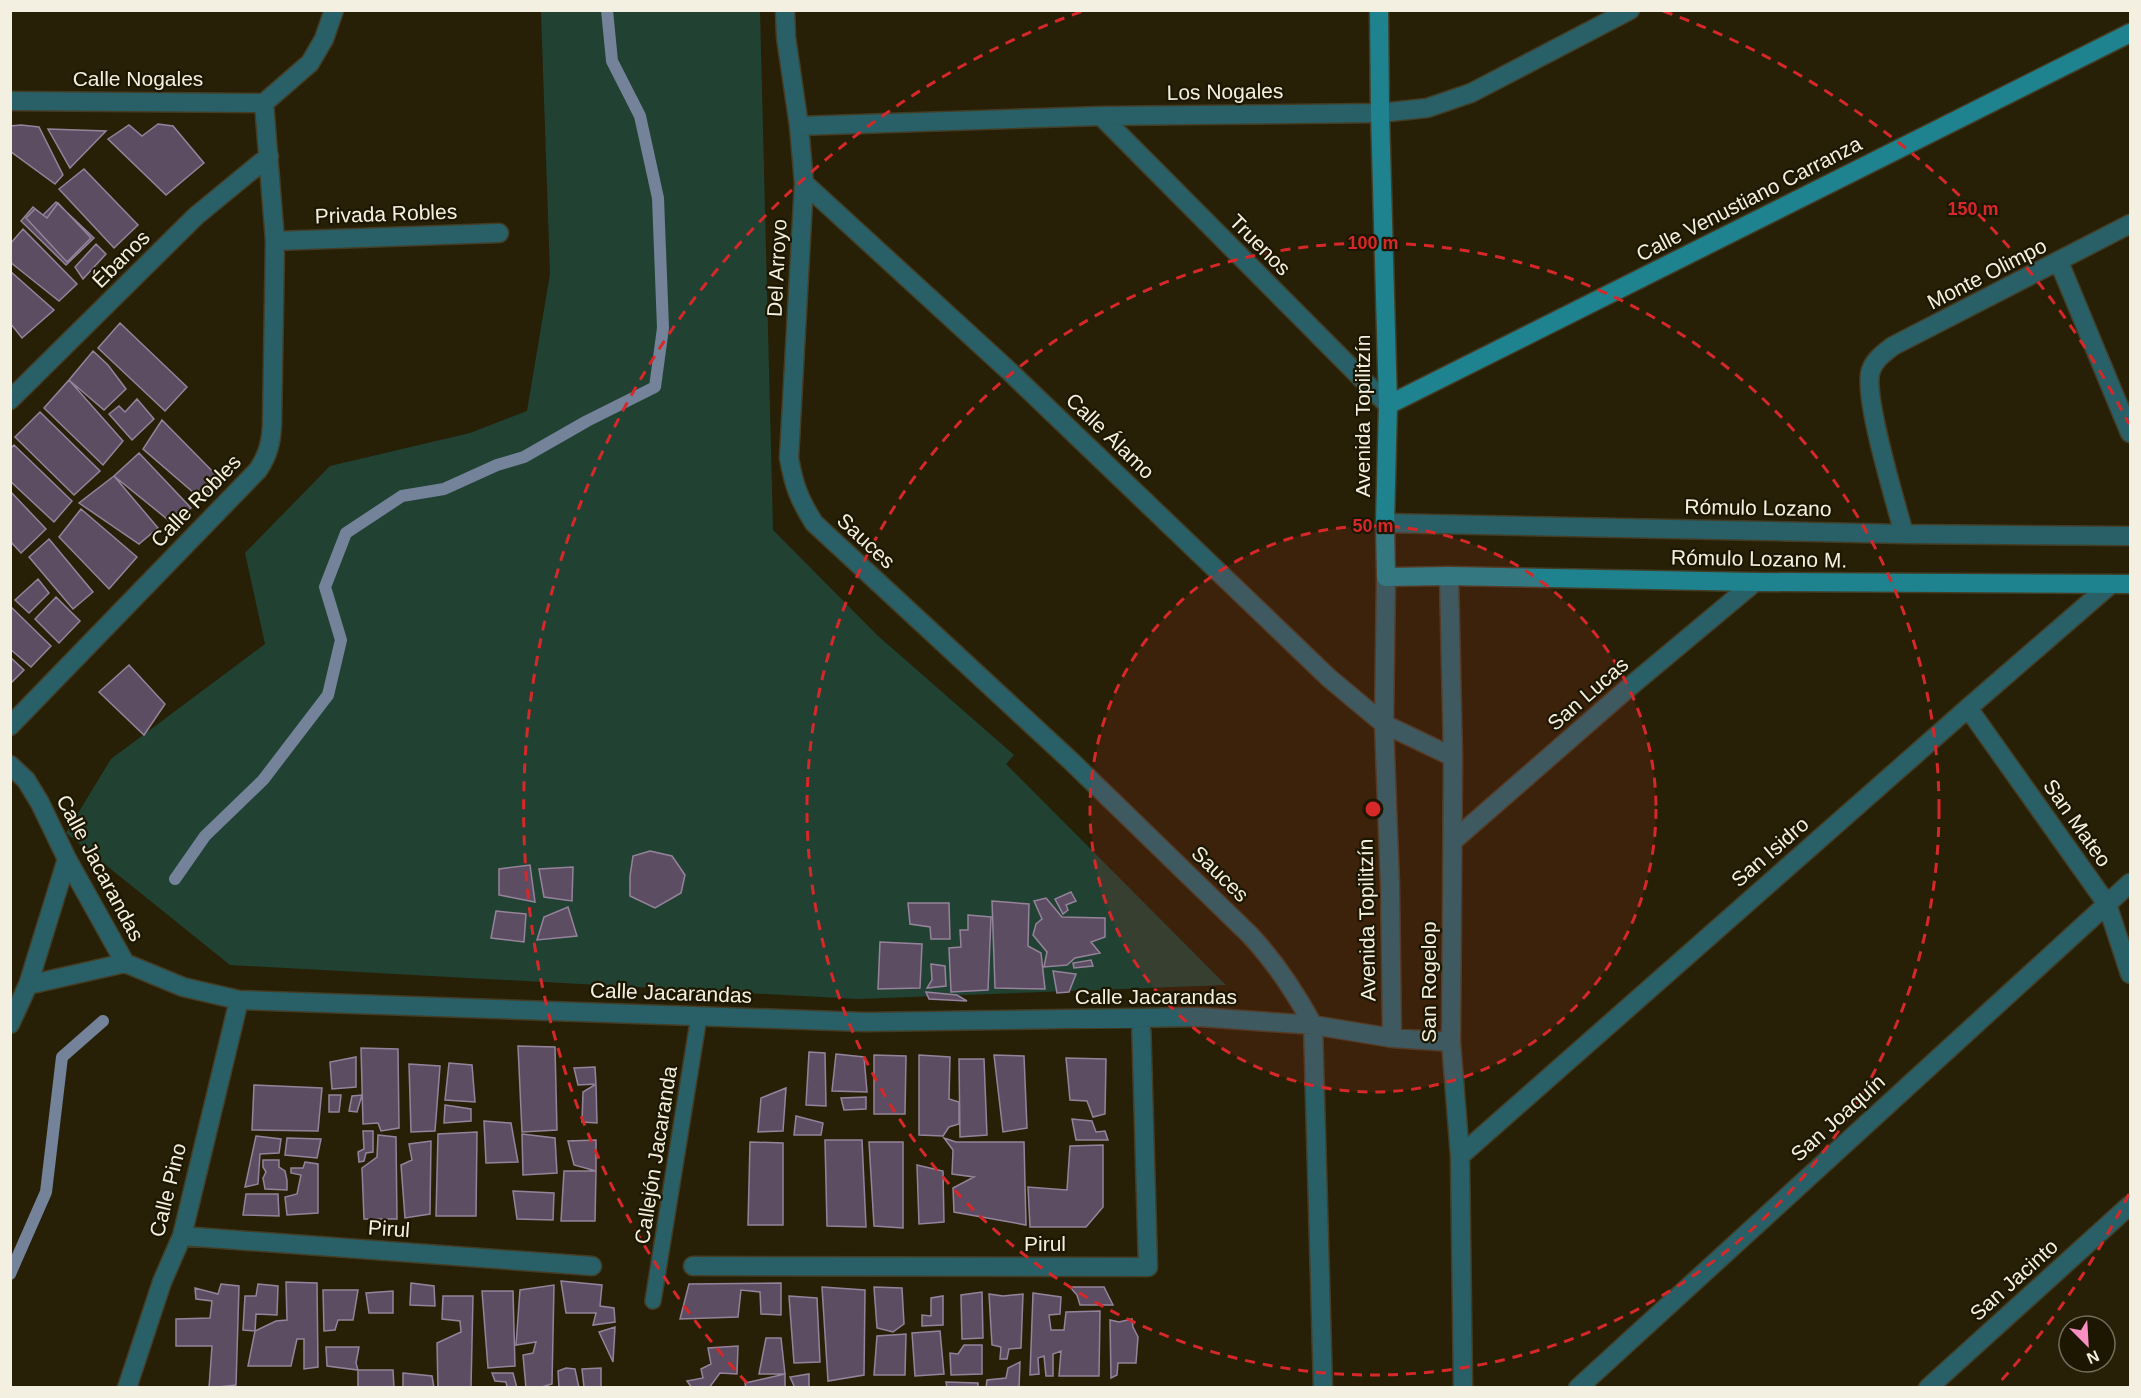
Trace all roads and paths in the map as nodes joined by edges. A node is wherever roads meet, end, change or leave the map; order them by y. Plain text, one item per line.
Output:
1 (334, 10) edge
2 (785, 10) edge
3 (1379, 10) edge
4 (1630, 10) edge
5 (2130, 33) edge
6 (10, 101) edge
7 (264, 103) junction
8 (1380, 113) junction
9 (1101, 116) junction
10 (799, 126) junction
11 (269, 156) junction
12 (804, 183) junction
13 (2130, 224) edge
14 (499, 233) dead end
15 (275, 241) junction
16 (2059, 262) junction
17 (10, 400) edge
18 (1388, 405) junction
19 (2130, 433) edge
20 (814, 523) joint
21 (1385, 523) junction
22 (1904, 534) junction
23 (2130, 536) edge
24 (1449, 576) junction
25 (1386, 578) junction
26 (1755, 582) junction
27 (2111, 584) junction
28 (2130, 584) edge
29 (1968, 708) junction
30 (1384, 724) junction
31 (10, 726) edge
32 (1453, 757) junction
33 (10, 765) edge
34 (1453, 841) junction
35 (67, 859) junction
36 (2130, 883) edge
37 (2107, 904) junction
38 (126, 963) junction
39 (2130, 974) edge
40 (27, 985) junction
41 (239, 1000) junction
42 (699, 1016) junction
43 (1141, 1019) junction
44 (10, 1024) edge
45 (1313, 1024) junction
46 (1392, 1038) junction
47 (1451, 1042) junction
48 (1460, 1156) junction
49 (2130, 1205) edge
50 (182, 1236) junction
51 (592, 1266) dead end
52 (693, 1266) dead end
53 (653, 1301) dead end
54 (127, 1388) edge
55 (1323, 1388) edge
56 (1463, 1388) edge
57 (1578, 1388) edge
58 (1928, 1388) edge

1 - 7 street
2 - 10 street, Del Arroyo
3 - 8 street, Avenida Topilitzín
4 - 8 street, Los Nogales
5 - 18 street, Calle Venustiano Carranza
6 - 7 street, Calle Nogales
7 - 11 street, Calle Robles
8 - 9 street, Los Nogales
8 - 18 street, Avenida Topilitzín
9 - 10 street, Los Nogales
9 - 18 street, Truenos
10 - 12 street, Del Arroyo
11 - 15 street, Calle Robles
11 - 17 street, Ébanos
12 - 20 street, Del Arroyo
12 - 30 street, Calle Álamo
13 - 16 street, Monte Olimpo
14 - 15 street, Privada Robles
15 - 31 street, Calle Robles
16 - 19 street
16 - 22 street, Monte Olimpo
18 - 21 street, Avenida Topilitzín
20 - 45 street, Sauces
21 - 22 street, Rómulo Lozano
21 - 25 street, Avenida Topilitzín
22 - 23 street, Rómulo Lozano
24 - 25 street, Rómulo Lozano M.
24 - 26 street, Rómulo Lozano M.
24 - 32 street, San Rogelop
25 - 30 street, Avenida Topilitzín
26 - 27 street, Rómulo Lozano M.
26 - 34 street, San Lucas
27 - 28 street, Rómulo Lozano M.
27 - 29 street, San Isidro
29 - 37 street, San Mateo
29 - 48 street, San Isidro
30 - 32 street, Calle Álamo
30 - 46 street, Avenida Topilitzín
32 - 34 street, San Rogelop
33 - 35 street, Calle Jacarandas
34 - 47 street, San Rogelop
35 - 38 street, Calle Jacarandas
35 - 40 street
36 - 37 street, San Joaquín
37 - 39 street, San Mateo
37 - 57 street, San Joaquín
38 - 40 street
38 - 41 street, Calle Jacarandas
40 - 44 street
41 - 42 street, Calle Jacarandas
41 - 50 street, Calle Pino
42 - 43 street, Calle Jacarandas
42 - 53 lane, Callejón Jacaranda
43 - 45 street, Calle Jacarandas
43 - 52 street, Pirul
45 - 46 street, Calle Jacarandas
45 - 55 street, Sauces
46 - 47 street, Calle Jacarandas
47 - 48 street, San Rogelop
48 - 56 street, San Rogelop
49 - 58 street, San Jacinto
50 - 51 street, Pirul
50 - 54 street, Calle Pino

